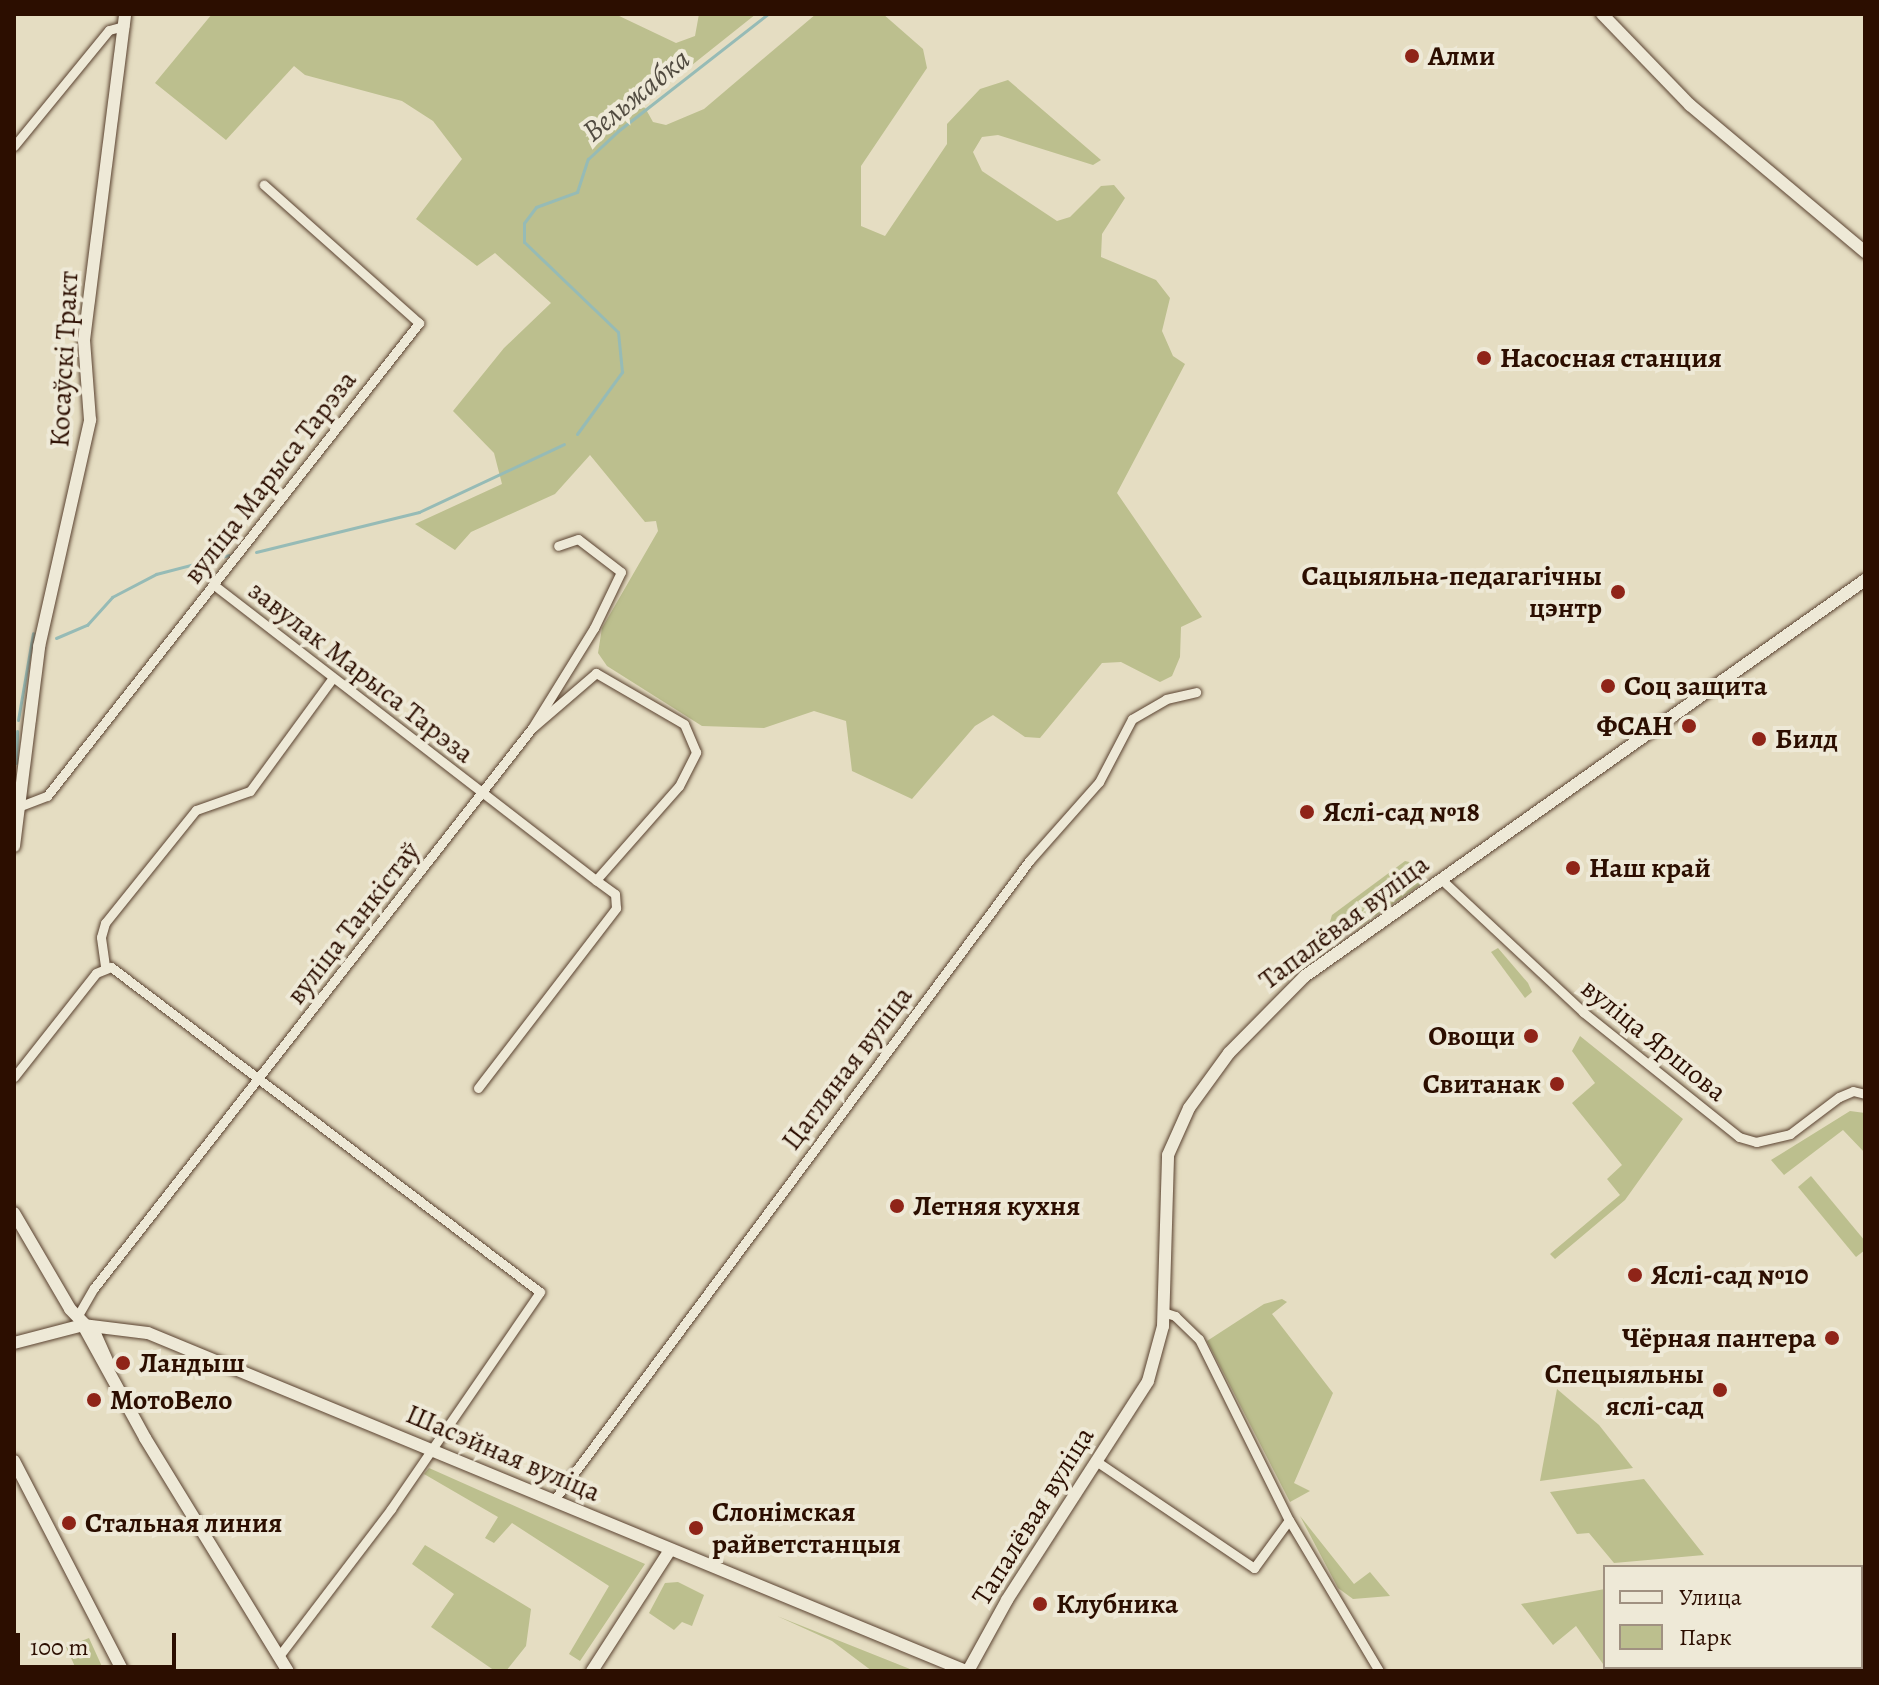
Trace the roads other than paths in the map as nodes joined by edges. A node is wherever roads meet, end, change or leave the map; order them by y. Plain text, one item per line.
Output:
1 (1602, 14) edge
2 (124, 20) edge
3 (14, 146) edge
4 (264, 185) dead end
5 (1865, 252) edge
6 (558, 546) dead end
7 (1865, 580) edge
8 (214, 585) junction
9 (332, 679) junction
10 (1196, 692) dead end
11 (532, 728) junction
12 (18, 782) edge
13 (480, 795) junction
14 (18, 807) junction
15 (14, 846) edge
16 (1441, 879) junction
17 (596, 880) junction
18 (105, 966) junction
19 (14, 1077) edge
20 (259, 1077) junction
21 (478, 1088) dead end
22 (1865, 1094) edge
23 (14, 1213) edge
24 (1163, 1312) junction
25 (80, 1321) junction
26 (14, 1343) edge
27 (431, 1450) junction
28 (14, 1461) edge
29 (1096, 1461) junction
30 (554, 1500) junction
31 (1289, 1520) junction
32 (670, 1550) junction
33 (279, 1656) junction
34 (123, 1671) edge
35 (288, 1671) edge
36 (592, 1671) edge
37 (967, 1671) edge
38 (1379, 1671) edge

1 - 5 main road
2 - 3 street
2 - 12 main road, Косаўскі Тракт
4 - 8 street, вуліца Марыса Тарэза
6 - 11 street, вуліца Танкістаў
7 - 16 main road, Тапалёвая вуліца
8 - 9 street, завулак Марыса Тарэза
8 - 14 street, вуліца Марыса Тарэза
9 - 13 street, завулак Марыса Тарэза
9 - 18 street
10 - 30 street, Цагляная вуліца
11 - 13 street, вуліца Танкістаў
11 - 17 street, вуліца Танкістаў
12 - 14 main road, Косаўскі Тракт
13 - 17 street
13 - 20 street, вуліца Танкістаў
14 - 15 main road, Косаўскі Тракт
16 - 22 street, вуліца Яршова
16 - 24 main road, Тапалёвая вуліца
17 - 21 street
18 - 19 street
18 - 20 street
20 - 25 street, вуліца Танкістаў
20 - 27 street
23 - 25 main road
24 - 29 main road, Тапалёвая вуліца
24 - 31 street
25 - 26 main road, Шасэйная вуліца
25 - 27 main road, Шасэйная вуліца
25 - 33 main road
27 - 30 main road, Шасэйная вуліца
27 - 33 street
28 - 34 main road
29 - 31 street
29 - 37 main road, Тапалёвая вуліца
30 - 32 main road, Шасэйная вуліца
31 - 38 street
32 - 36 main road
32 - 37 main road, Шасэйная вуліца
33 - 35 main road

